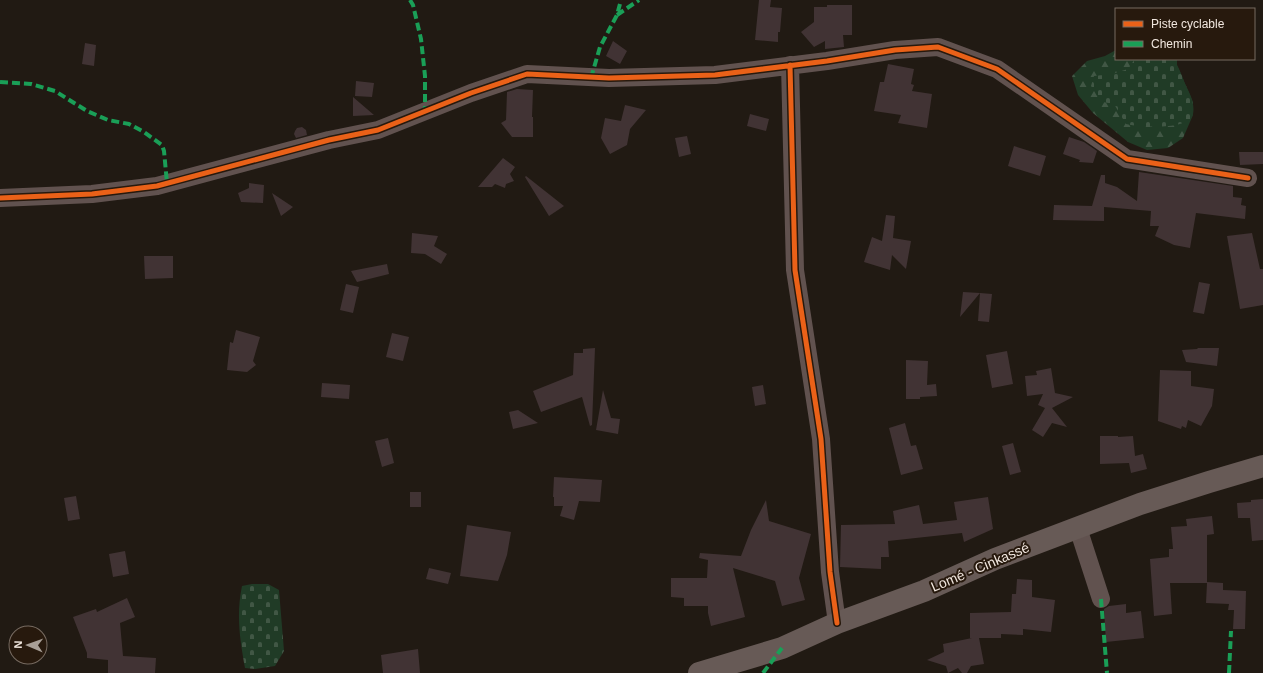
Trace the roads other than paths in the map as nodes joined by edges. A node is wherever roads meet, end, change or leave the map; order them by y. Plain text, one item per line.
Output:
1 (790, 65) junction
2 (1248, 178) dead end
3 (0, 198) edge
4 (1263, 466) edge
5 (1078, 528) junction
6 (1101, 599) dead end
7 (837, 623) junction
8 (699, 673) edge

1 - 2 street
1 - 3 street
1 - 7 street
4 - 5 highway, Lomé - Cinkassé
5 - 6 street
5 - 7 highway, Lomé - Cinkassé
7 - 8 highway, Lomé - Cinkassé

